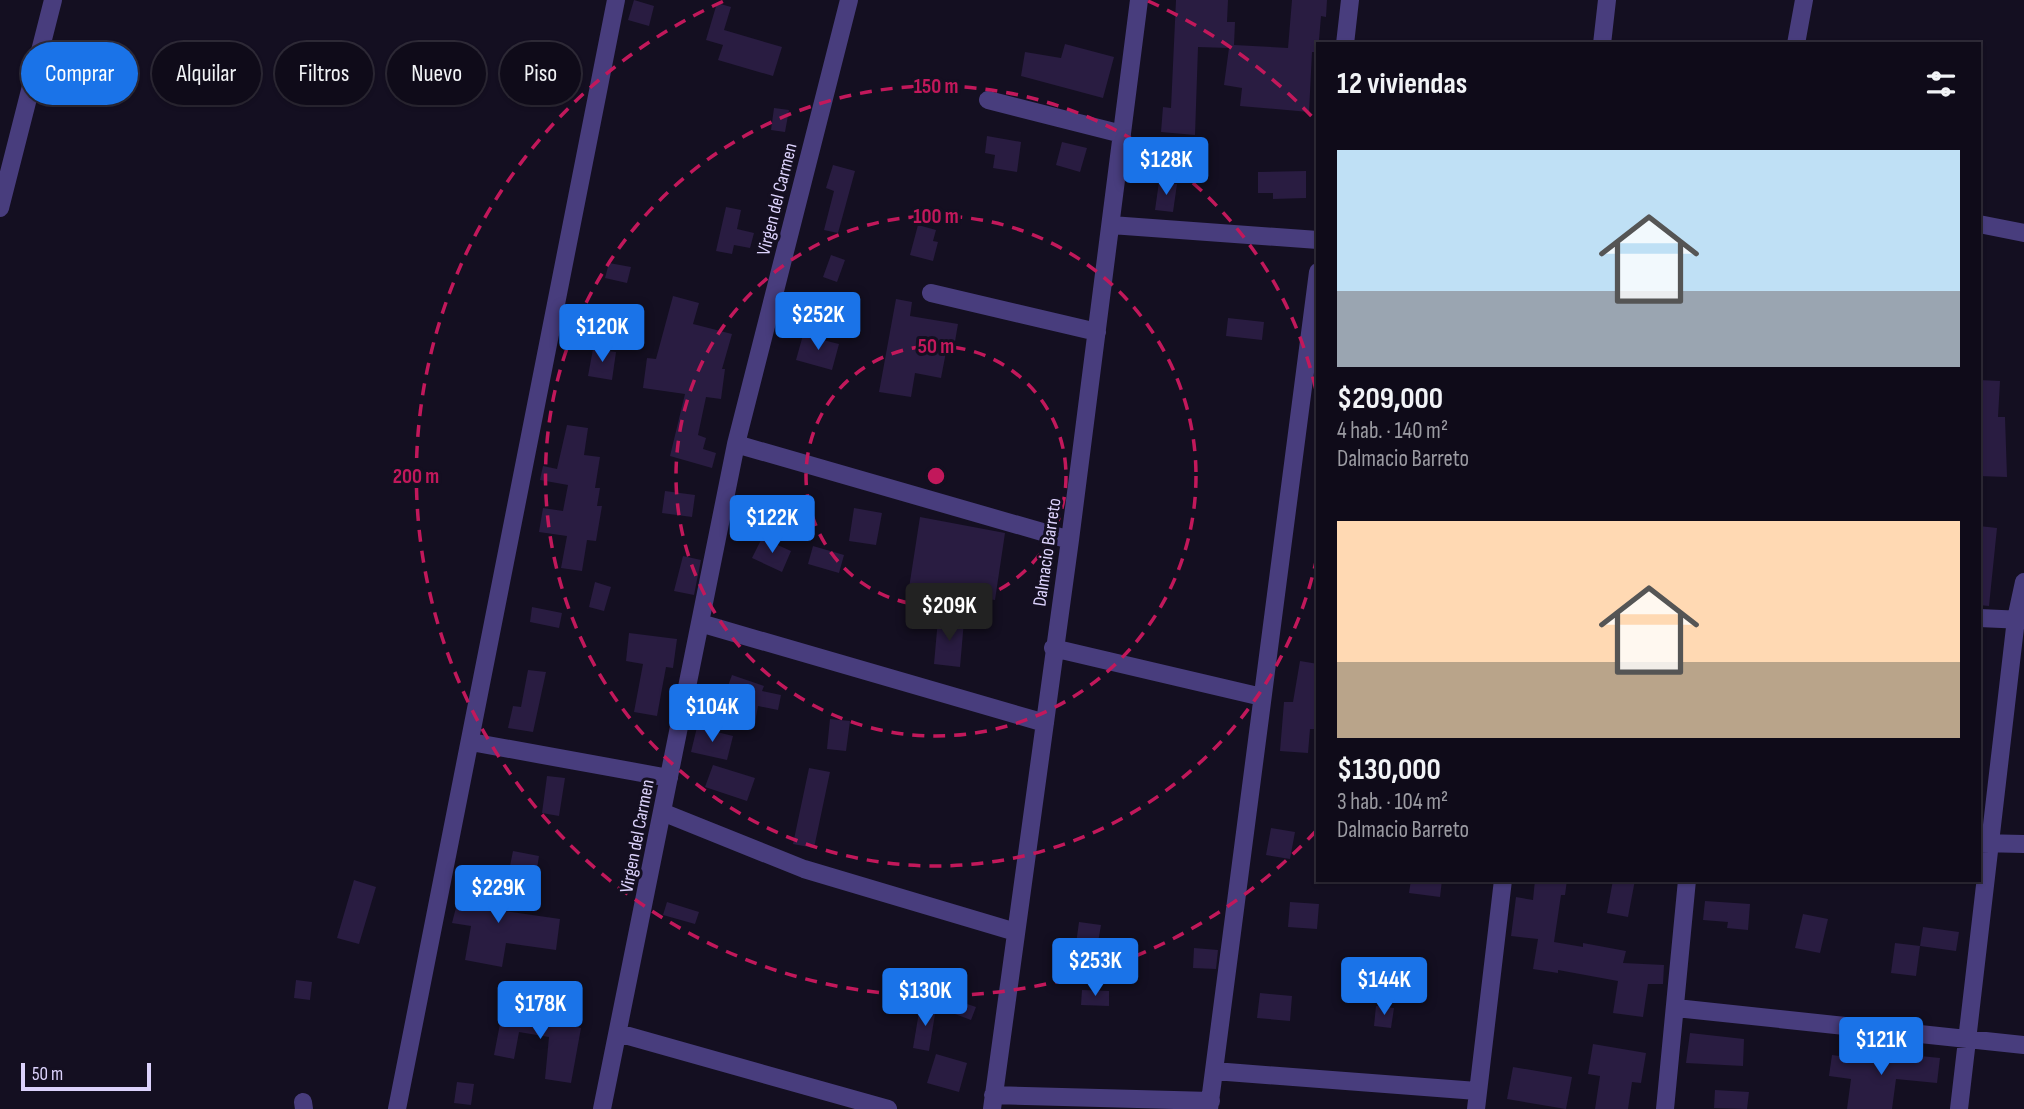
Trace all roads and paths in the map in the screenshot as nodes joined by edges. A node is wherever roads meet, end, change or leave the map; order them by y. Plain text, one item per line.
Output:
1 (53, 0) edge
2 (617, 0) edge
3 (849, 0) edge
4 (1139, 0) edge
5 (1350, 0) edge
6 (1607, 0) edge
7 (1804, 0) edge
8 (1345, 42) edge
9 (1602, 42) edge
10 (1796, 42) edge
11 (988, 100) dead end
12 (1122, 135) junction
13 (0, 208) edge
14 (1981, 224) edge
15 (1111, 225) junction
16 (2024, 233) edge
17 (1316, 240) edge
18 (1316, 287) edge
19 (931, 293) dead end
20 (1097, 332) junction
21 (736, 443) junction
22 (1070, 540) junction
23 (2024, 582) edge
24 (1981, 618) edge
25 (2020, 620) edge
26 (700, 623) junction
27 (1054, 648) junction
28 (1262, 697) junction
29 (1045, 723) junction
30 (471, 742) junction
31 (669, 778) junction
32 (662, 812) junction
33 (1985, 843) edge
34 (2024, 844) edge
35 (1503, 882) edge
36 (1687, 882) edge
37 (1016, 932) junction
38 (1676, 1008) junction
39 (618, 1033) junction
40 (1966, 1040) junction
41 (2024, 1045) edge
42 (1214, 1071) junction
43 (1477, 1100) edge
44 (993, 1102) edge
45 (1210, 1105) edge
46 (397, 1109) edge
47 (602, 1109) edge
48 (888, 1109) edge
49 (1665, 1109) edge
50 (1959, 1109) edge

1 - 13 street
2 - 30 street
3 - 21 street, Virgen del Carmen
4 - 12 street, Dalmacio Barreto
5 - 8 street
6 - 9 street
7 - 10 street
11 - 12 street
12 - 15 street, Dalmacio Barreto
14 - 16 street
15 - 17 street
15 - 20 street, Dalmacio Barreto
18 - 28 street
19 - 20 street
20 - 22 street, Dalmacio Barreto
21 - 22 street
21 - 26 street, Virgen del Carmen
22 - 27 street, Dalmacio Barreto
23 - 25 street
24 - 25 street
25 - 33 street
26 - 29 street
26 - 31 street, Virgen del Carmen
27 - 28 street
27 - 29 street, Dalmacio Barreto
28 - 42 street
29 - 37 street, Dalmacio Barreto
30 - 31 street
30 - 46 street
31 - 32 street, Virgen del Carmen
32 - 37 street
32 - 39 street, Virgen del Carmen
33 - 34 street
33 - 40 street
35 - 43 street
36 - 38 street
37 - 44 street, Dalmacio Barreto
38 - 40 street
38 - 49 street
39 - 47 street, Virgen del Carmen
39 - 48 street
40 - 41 street
40 - 50 street
42 - 43 street
42 - 45 street
44 - 45 street

